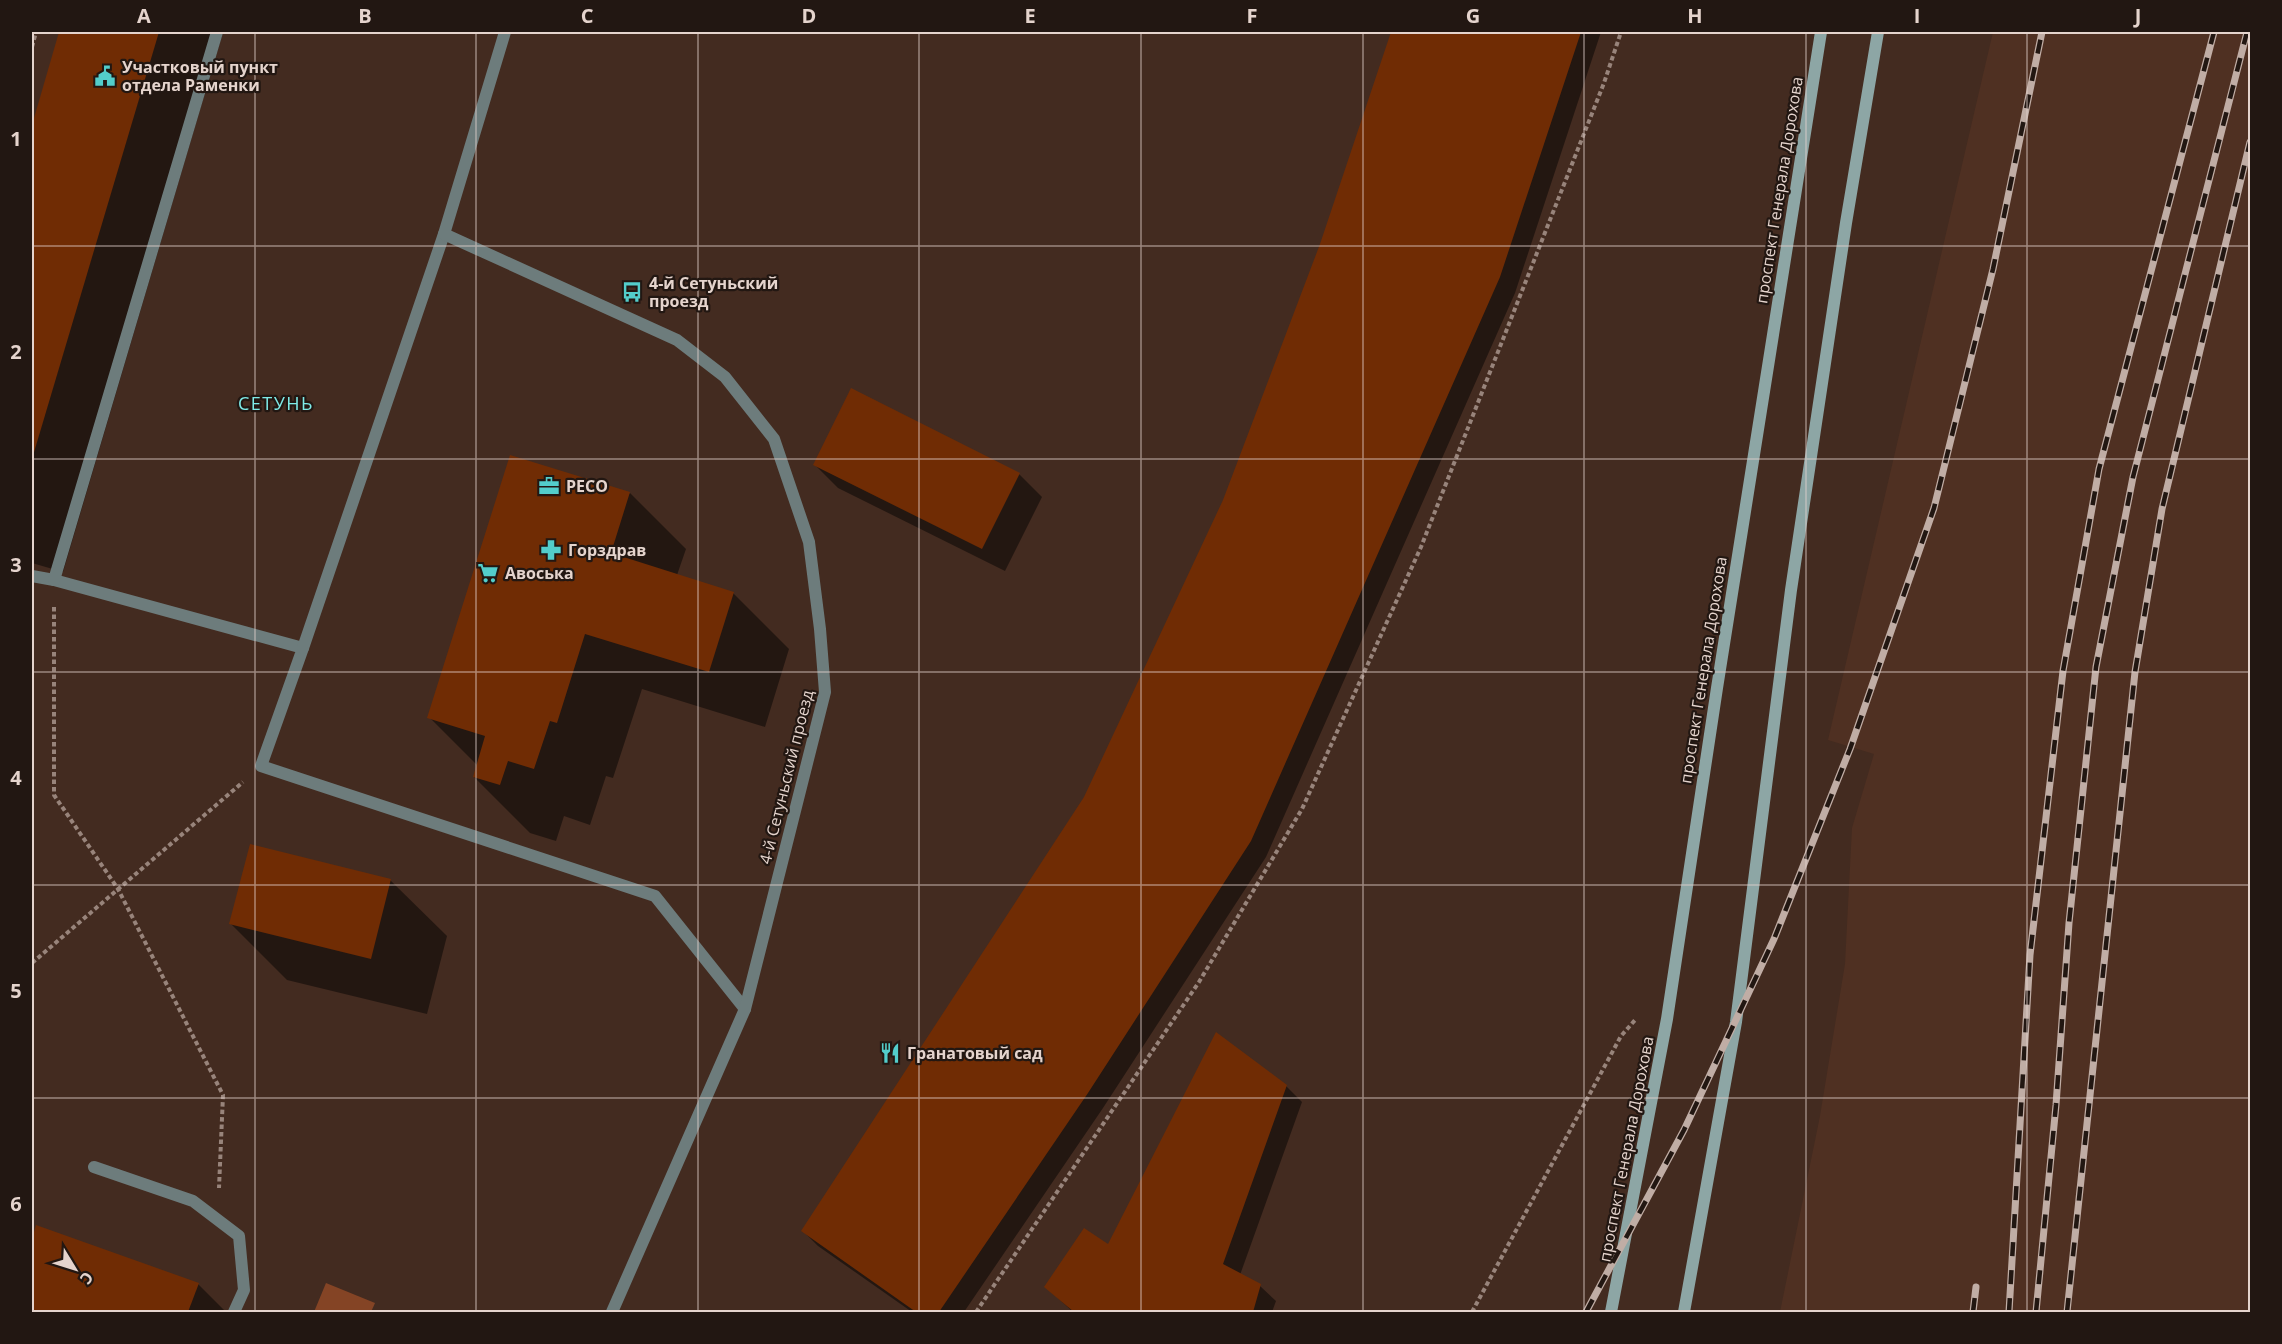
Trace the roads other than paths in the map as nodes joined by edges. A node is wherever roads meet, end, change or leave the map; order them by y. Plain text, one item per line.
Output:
1 (217, 32) edge
2 (505, 32) edge
3 (1821, 32) edge
4 (1878, 32) edge
5 (444, 234) junction
6 (32, 576) edge
7 (54, 580) junction
8 (303, 648) junction
9 (745, 1009) junction
10 (94, 1167) dead end
11 (234, 1312) edge
12 (612, 1312) edge
13 (1611, 1312) edge
14 (1684, 1312) edge

1 - 7 street
2 - 5 street
3 - 13 main road, проспект Генерала Дорохова
4 - 14 main road
5 - 8 street
5 - 9 street, 4-й Сетуньский проезд
6 - 7 street
7 - 8 street
8 - 9 street
9 - 12 street, 4-й Сетуньский проезд
10 - 11 street

